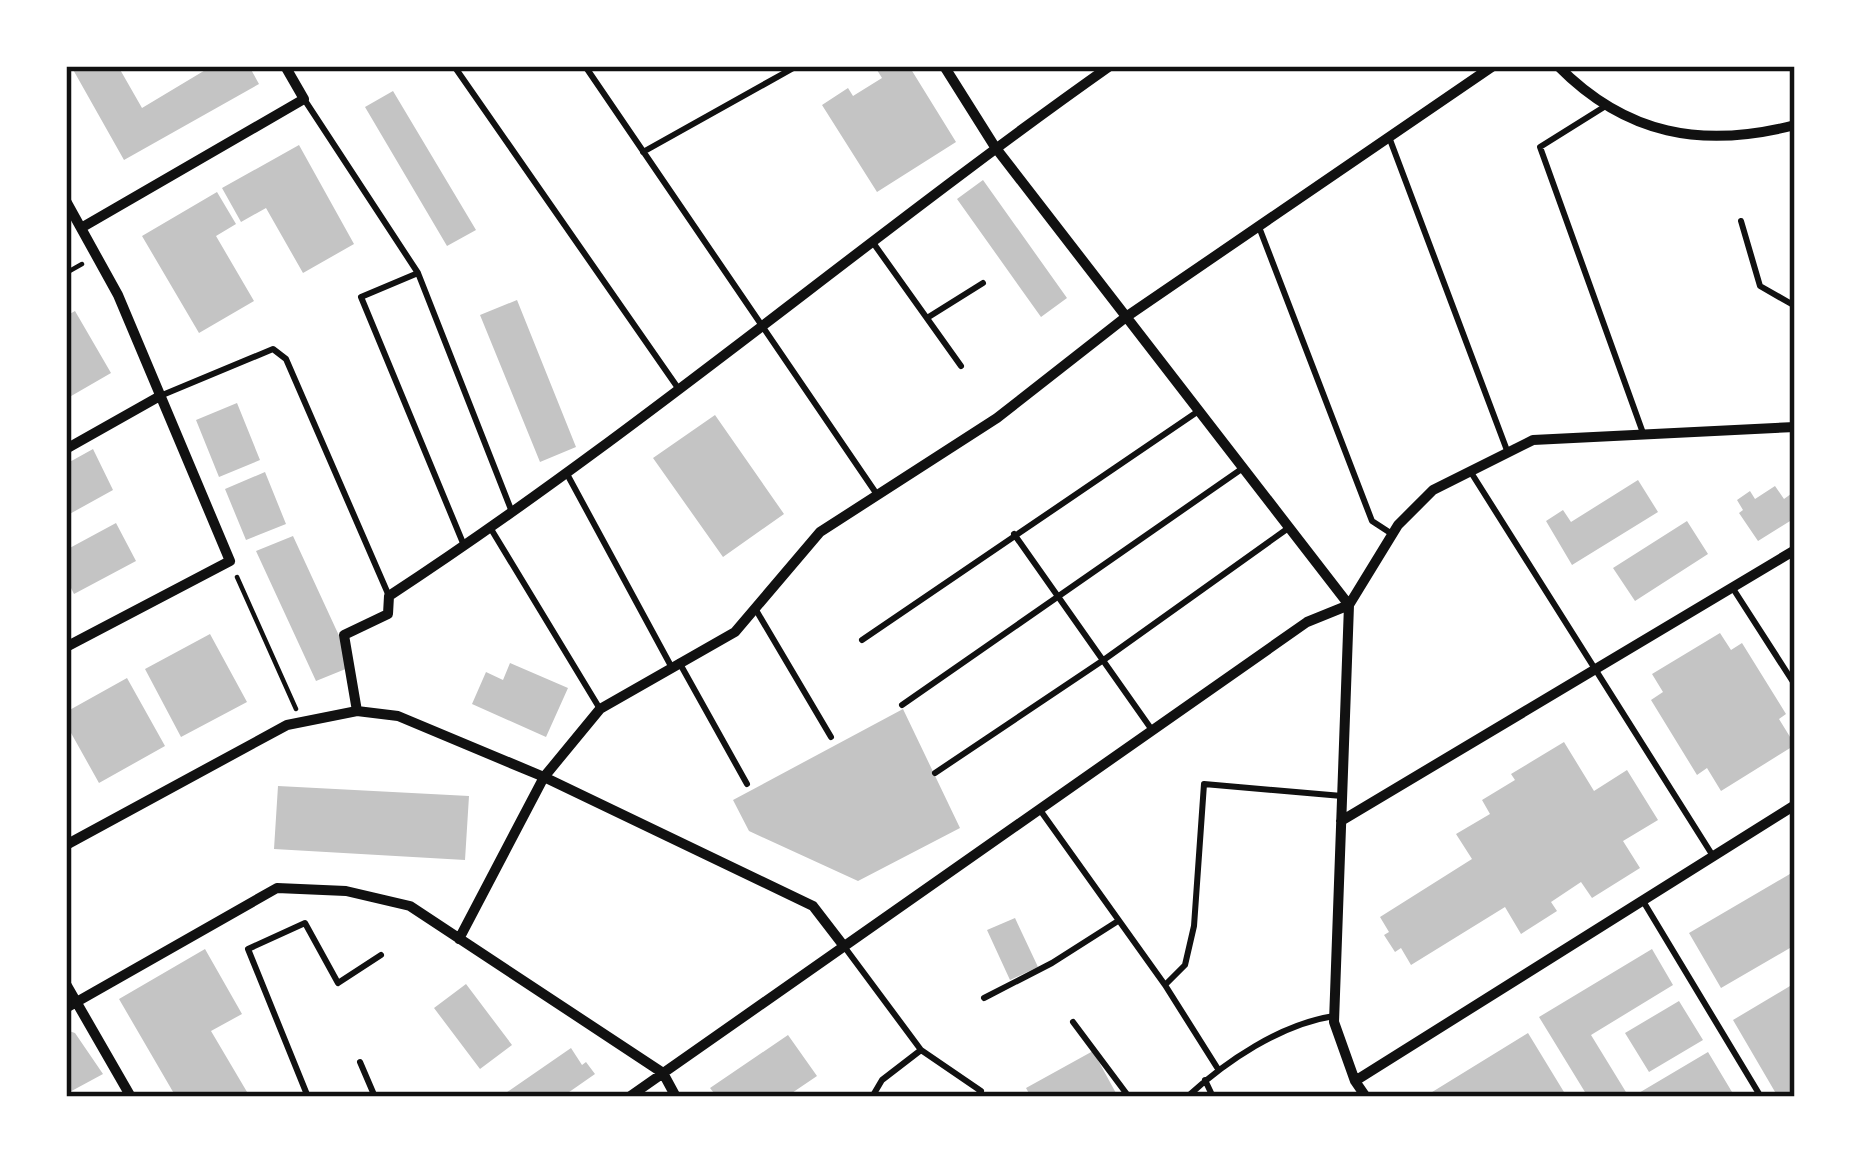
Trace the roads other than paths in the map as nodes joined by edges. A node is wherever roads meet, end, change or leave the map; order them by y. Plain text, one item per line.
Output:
1 (285, 66) edge
2 (454, 66) edge
3 (585, 66) edge
4 (797, 66) edge
5 (944, 66) edge
6 (1110, 66) edge
7 (1493, 66) edge
8 (1558, 66) edge
9 (304, 99) junction
10 (1604, 107) junction
11 (1795, 125) edge
12 (1389, 136) junction
13 (995, 147) junction
14 (643, 152) junction
15 (66, 201) edge
16 (1741, 221) dead end
17 (1259, 226) junction
18 (81, 228) junction
19 (872, 241) junction
20 (418, 273) junction
21 (982, 283) dead end
22 (1795, 306) edge
23 (1126, 317) junction
24 (927, 318) junction
25 (760, 326) junction
26 (961, 366) dead end
27 (678, 388) junction
28 (160, 396) junction
29 (1200, 410) junction
30 (1795, 427) edge
31 (1643, 433) junction
32 (66, 448) edge
33 (1508, 453) junction
34 (1243, 468) junction
35 (1470, 471) junction
36 (566, 472) junction
37 (878, 496) junction
38 (512, 513) junction
39 (1289, 528) junction
40 (490, 529) junction
41 (1014, 534) junction
42 (1391, 534) junction
43 (464, 547) junction
44 (1795, 550) edge
45 (1732, 587) junction
46 (388, 596) junction
47 (1059, 599) junction
48 (1349, 605) junction
49 (756, 610) junction
50 (862, 640) dead end
51 (66, 647) edge
52 (1106, 659) junction
53 (675, 664) junction
54 (1597, 668) junction
55 (1795, 686) edge
56 (902, 705) dead end
57 (600, 709) junction
58 (357, 712) junction
59 (1152, 730) junction
60 (831, 737) dead end
61 (935, 773) dead end
62 (544, 777) junction
63 (747, 784) dead end
64 (1342, 796) junction
65 (1795, 805) edge
66 (1040, 810) junction
67 (1341, 821) junction
68 (66, 845) edge
69 (1713, 856) junction
70 (1642, 901) junction
71 (1118, 921) junction
72 (460, 939) junction
73 (843, 945) junction
74 (381, 955) dead end
75 (66, 984) edge
76 (1166, 985) junction
77 (984, 998) dead end
78 (71, 1005) edge
79 (1334, 1016) junction
80 (1073, 1022) dead end
81 (921, 1050) junction
82 (360, 1061) dead end
83 (1218, 1069) junction
84 (663, 1073) junction
85 (1205, 1080) junction
86 (1355, 1081) junction
87 (979, 1094) edge
88 (131, 1097) edge
89 (308, 1097) edge
90 (375, 1097) edge
91 (629, 1097) edge
92 (676, 1097) edge
93 (872, 1097) edge
94 (1129, 1097) edge
95 (1187, 1097) edge
96 (1213, 1097) edge
97 (1366, 1097) edge
98 (1761, 1097) edge

1 - 9 street
2 - 27 lane
3 - 14 lane
4 - 14 lane
5 - 13 street
6 - 13 street
7 - 12 street
8 - 10 street
9 - 18 street
9 - 20 lane
10 - 11 street
10 - 31 lane
12 - 17 street
12 - 33 lane
13 - 19 street
13 - 23 street
14 - 25 lane
15 - 18 street
16 - 22 lane
17 - 23 street
17 - 42 lane
18 - 28 street
19 - 24 lane
19 - 25 street
20 - 38 lane
20 - 43 lane
21 - 24 lane
23 - 29 street
23 - 37 street
24 - 26 lane
25 - 27 street
25 - 37 lane
27 - 36 street
28 - 32 street
28 - 46 lane
28 - 51 street
29 - 34 street
29 - 41 lane
30 - 31 street
31 - 33 street
33 - 35 street
34 - 39 street
34 - 47 lane
35 - 42 street
35 - 54 lane
36 - 38 street
36 - 53 lane
37 - 49 street
38 - 40 street
39 - 48 street
39 - 52 lane
40 - 43 street
40 - 57 lane
41 - 47 lane
41 - 50 lane
42 - 48 street
43 - 46 street
44 - 45 street
45 - 54 street
45 - 55 lane
46 - 58 street
47 - 52 lane
47 - 56 lane
48 - 59 street
48 - 64 street
49 - 53 street
49 - 60 lane
52 - 59 lane
52 - 61 lane
53 - 57 street
53 - 63 lane
54 - 67 street
54 - 69 lane
57 - 62 street
58 - 62 street
58 - 68 street
59 - 66 street
62 - 72 street
62 - 73 street
64 - 67 street
64 - 76 lane
65 - 69 street
66 - 71 lane
66 - 73 street
67 - 79 street
69 - 70 street
70 - 86 street
70 - 98 lane
71 - 76 lane
71 - 77 lane
72 - 78 street
72 - 84 street
73 - 81 lane
73 - 84 street
74 - 89 lane
75 - 78 street
76 - 83 lane
78 - 88 street
79 - 83 lane
79 - 86 street
80 - 94 lane
81 - 87 lane
81 - 93 lane
82 - 90 lane
83 - 85 lane
84 - 91 street
84 - 92 street
85 - 95 lane
85 - 96 lane
86 - 97 street

